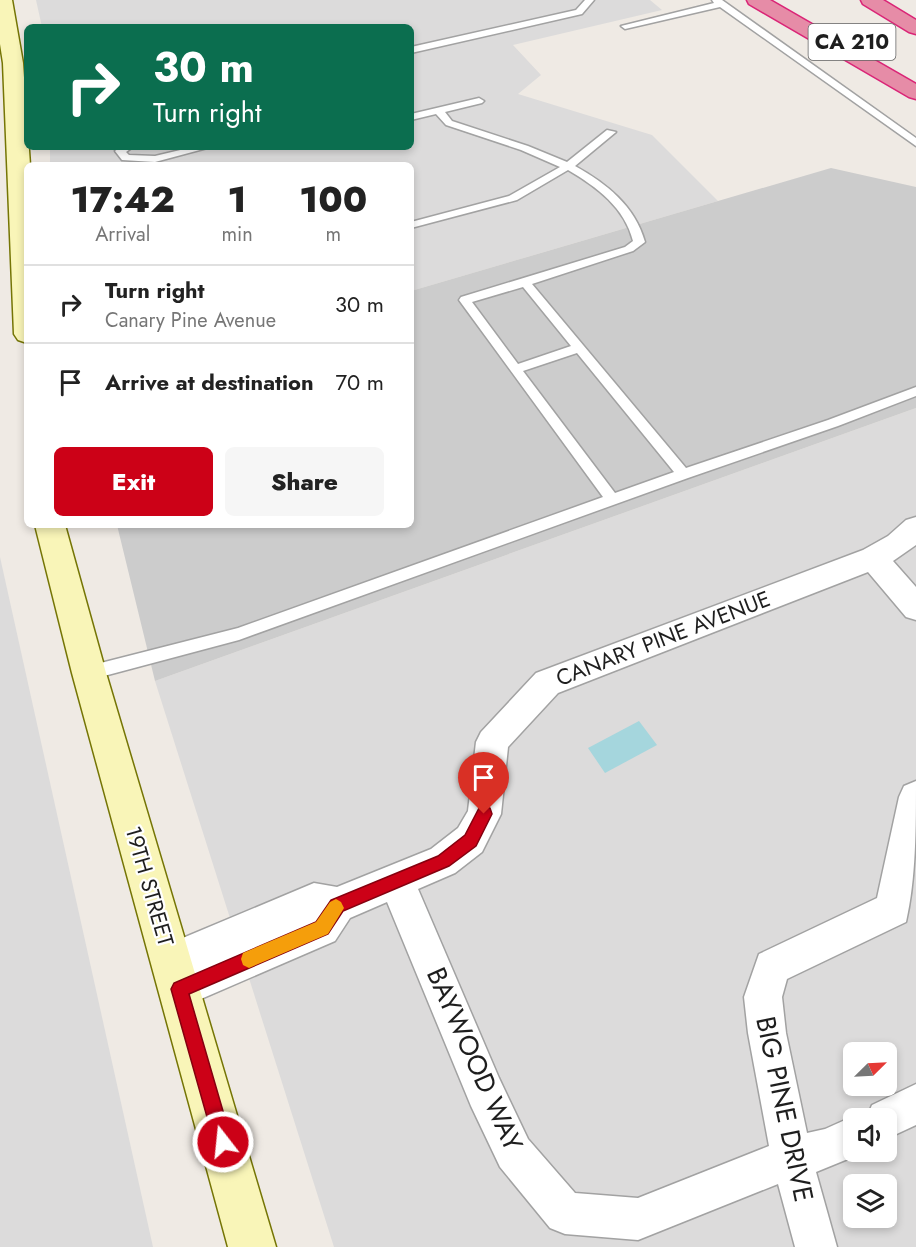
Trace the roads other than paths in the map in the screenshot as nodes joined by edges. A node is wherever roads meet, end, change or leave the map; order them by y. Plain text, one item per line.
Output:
1 (3, 0) edge
2 (590, 0) edge
3 (756, 0) edge
4 (787, 0) edge
5 (870, 0) edge
6 (719, 2) edge
7 (625, 26) dead end
8 (916, 28) edge
9 (414, 49) edge
10 (916, 85) edge
11 (916, 93) edge
12 (479, 101) dead end
13 (439, 111) junction
14 (414, 116) edge
15 (611, 132) dead end
16 (916, 143) edge
17 (122, 150) edge
18 (196, 150) edge
19 (157, 162) edge
20 (570, 165) junction
21 (9, 171) edge
22 (414, 224) edge
23 (525, 282) junction
24 (24, 307) edge
25 (579, 348) junction
26 (515, 369) junction
27 (916, 392) edge
28 (683, 474) junction
29 (612, 499) junction
30 (51, 528) edge
31 (916, 528) edge
32 (873, 558) junction
33 (916, 608) edge
34 (89, 673) junction
35 (916, 797) edge
36 (396, 880) junction
37 (176, 975) junction
38 (916, 1104) edge
39 (897, 1114) edge
40 (843, 1141) edge
41 (792, 1158) junction
42 (252, 1247) edge
43 (816, 1247) edge

1 - 21 main road
2 - 9 lane
3 - 11 highway
4 - 10 highway, CA 210
5 - 8 highway, CA 210
6 - 7 lane
6 - 16 lane
12 - 13 lane
13 - 14 lane
13 - 20 lane
15 - 20 lane
17 - 19 lane
18 - 19 lane
20 - 22 lane
20 - 23 lane
21 - 24 main road
23 - 25 lane
23 - 26 lane
25 - 26 lane
25 - 28 lane
26 - 29 lane
27 - 28 lane
28 - 29 lane
29 - 34 lane
30 - 34 main road, 19TH STREET
31 - 32 street, CANARY PINE AVENUE
32 - 33 street
32 - 36 street, CANARY PINE AVENUE
34 - 37 main road, 19TH STREET
35 - 41 street, BIG PINE DRIVE
36 - 37 street, CANARY PINE AVENUE
36 - 41 street, BAYWOOD WAY
37 - 42 main road, 19TH STREET
38 - 39 street
40 - 41 street, BAYWOOD WAY
41 - 43 street, BIG PINE DRIVE

